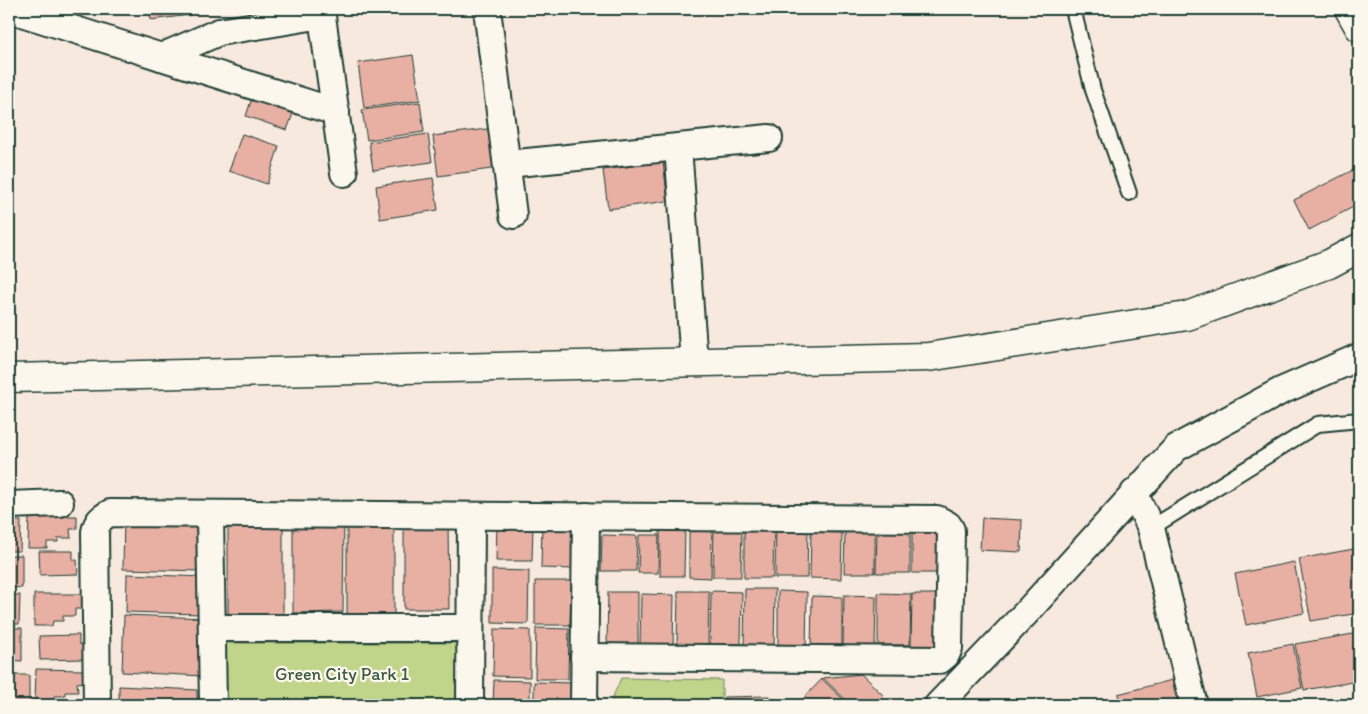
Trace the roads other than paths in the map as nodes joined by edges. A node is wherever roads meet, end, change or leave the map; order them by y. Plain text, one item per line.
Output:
1 (9, 9) edge
2 (488, 9) edge
3 (1073, 9) edge
4 (1349, 9) edge
5 (322, 12) edge
6 (1359, 27) edge
7 (162, 57) junction
8 (336, 112) junction
9 (769, 138) dead end
10 (678, 147) junction
11 (507, 164) junction
12 (344, 173) dead end
13 (1129, 193) dead end
14 (512, 215) dead end
15 (1359, 248) edge
16 (1359, 356) edge
17 (694, 362) junction
18 (9, 378) edge
19 (1359, 420) edge
20 (1134, 493) junction
21 (60, 503) dead end
22 (9, 505) edge
23 (210, 514) junction
24 (471, 516) junction
25 (586, 516) junction
26 (1151, 528) junction
27 (212, 628) junction
28 (470, 628) junction
29 (584, 657) junction
30 (97, 705) edge
31 (213, 705) edge
32 (470, 705) edge
33 (584, 705) edge
34 (938, 705) edge
35 (1194, 705) edge

1 - 7 street
2 - 11 street
3 - 13 lane
4 - 6 street
5 - 7 street
5 - 8 street
7 - 8 street
8 - 12 street
9 - 10 street
10 - 11 street
10 - 17 street
11 - 14 street
15 - 17 street
16 - 20 street
17 - 18 street
19 - 26 lane
20 - 26 street
20 - 34 street
21 - 22 street
23 - 24 street
23 - 27 street
23 - 30 street
24 - 25 street
24 - 28 street
25 - 29 street
25 - 29 street
26 - 35 street
27 - 28 street
27 - 31 street
28 - 32 street
29 - 33 street

